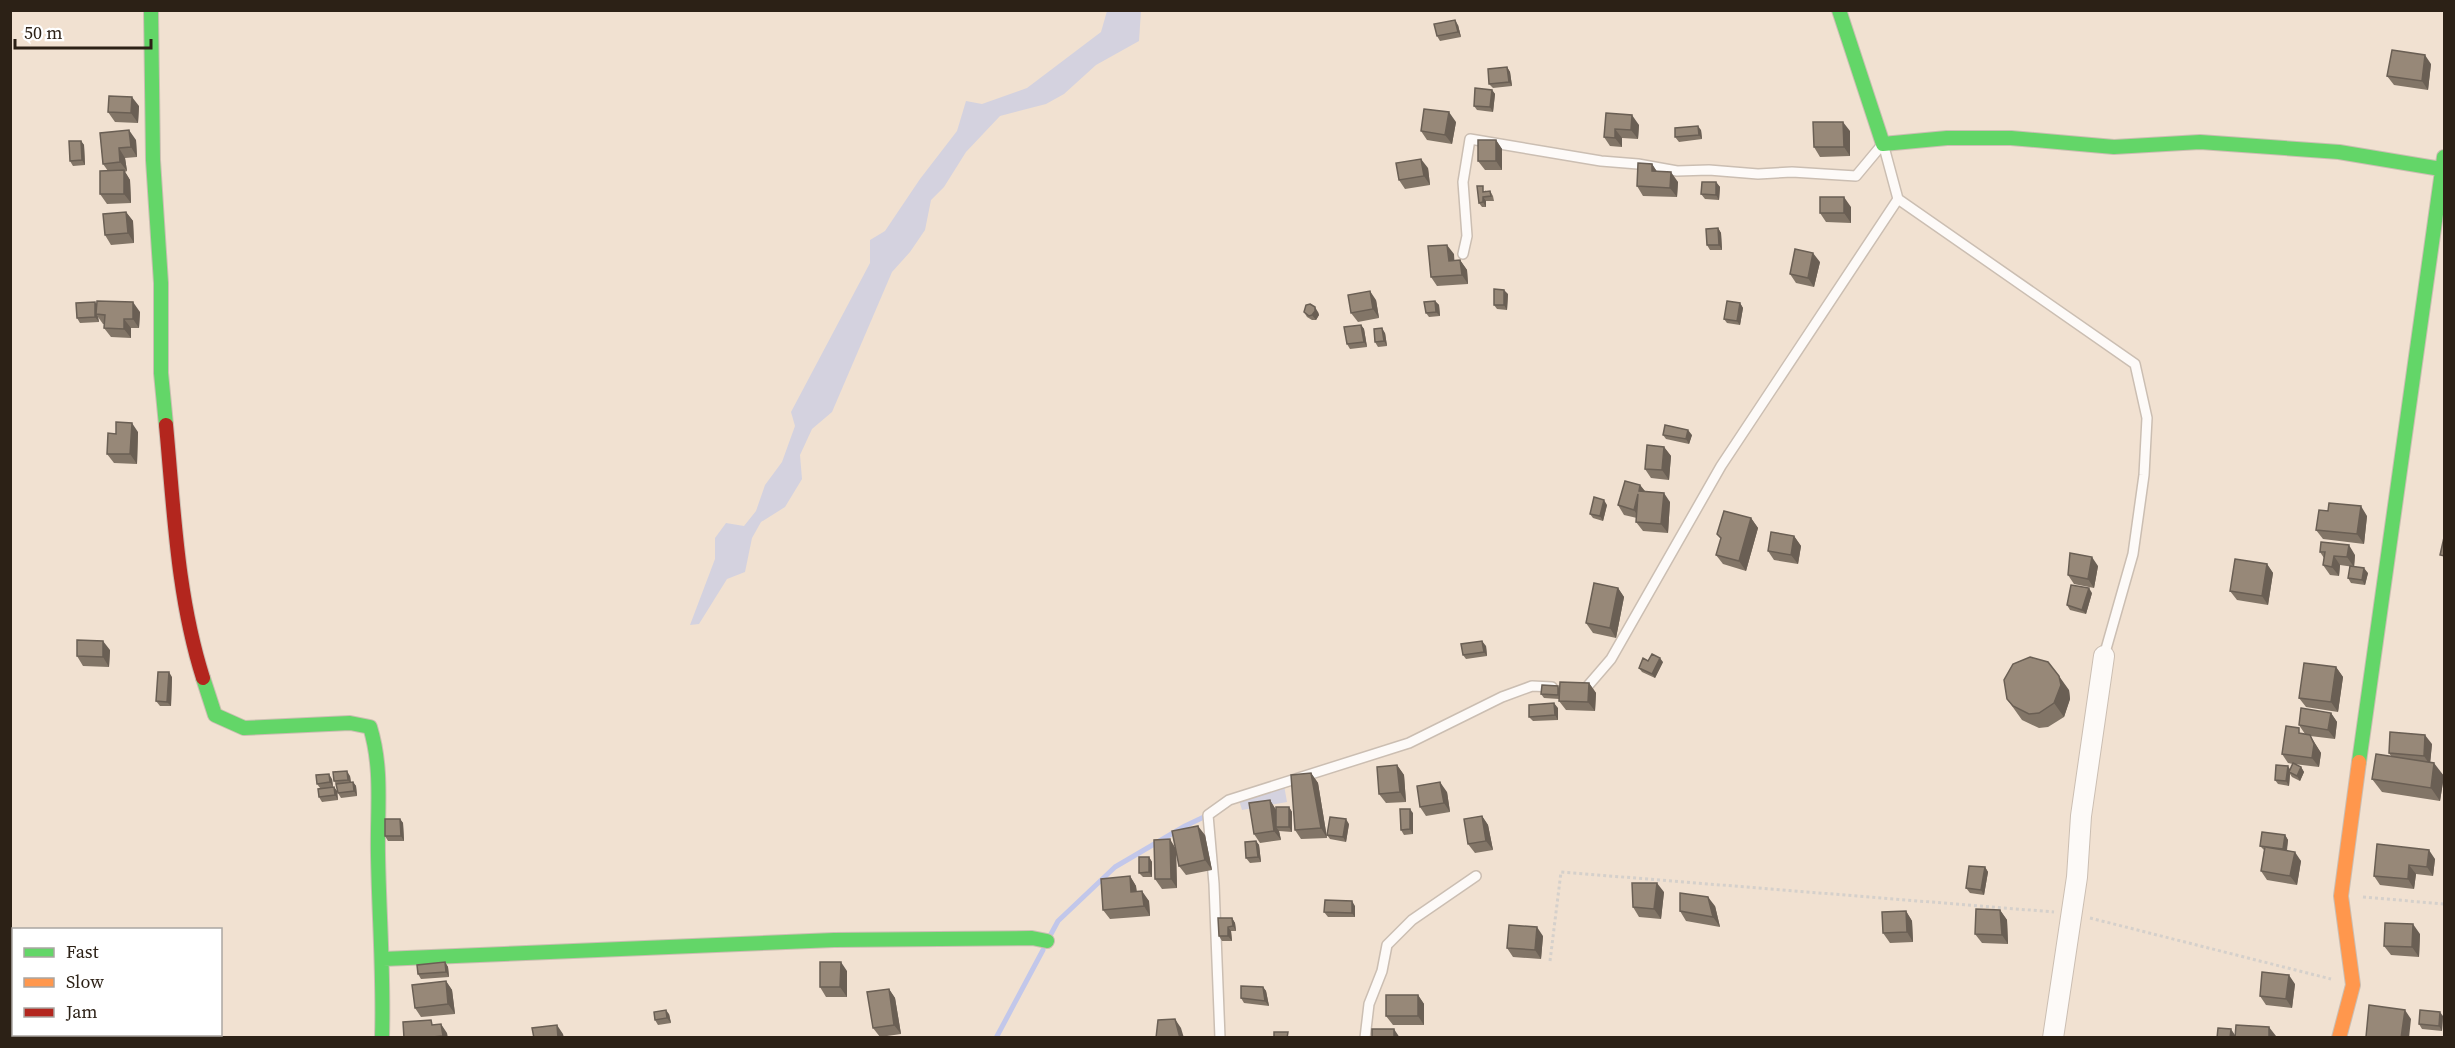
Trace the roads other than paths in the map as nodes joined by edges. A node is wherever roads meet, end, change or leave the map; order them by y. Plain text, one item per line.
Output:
1 (151, 10) edge
2 (1839, 10) edge
3 (1883, 144) junction
4 (2443, 163) edge
5 (1898, 199) junction
6 (1463, 254) dead end
7 (2104, 656) joint
8 (1564, 687) edge
9 (1575, 688) edge
10 (1476, 876) dead end
11 (1047, 941) dead end
12 (383, 960) junction
13 (382, 1038) edge
14 (1221, 1038) edge
15 (1365, 1038) edge
16 (2053, 1038) edge
17 (2339, 1038) edge

1 - 12 street
2 - 3 street
3 - 4 street
3 - 5 lane
3 - 6 lane
4 - 17 street
5 - 7 lane
5 - 9 lane
7 - 16 street
8 - 14 lane
10 - 15 lane
11 - 12 street
12 - 13 street

